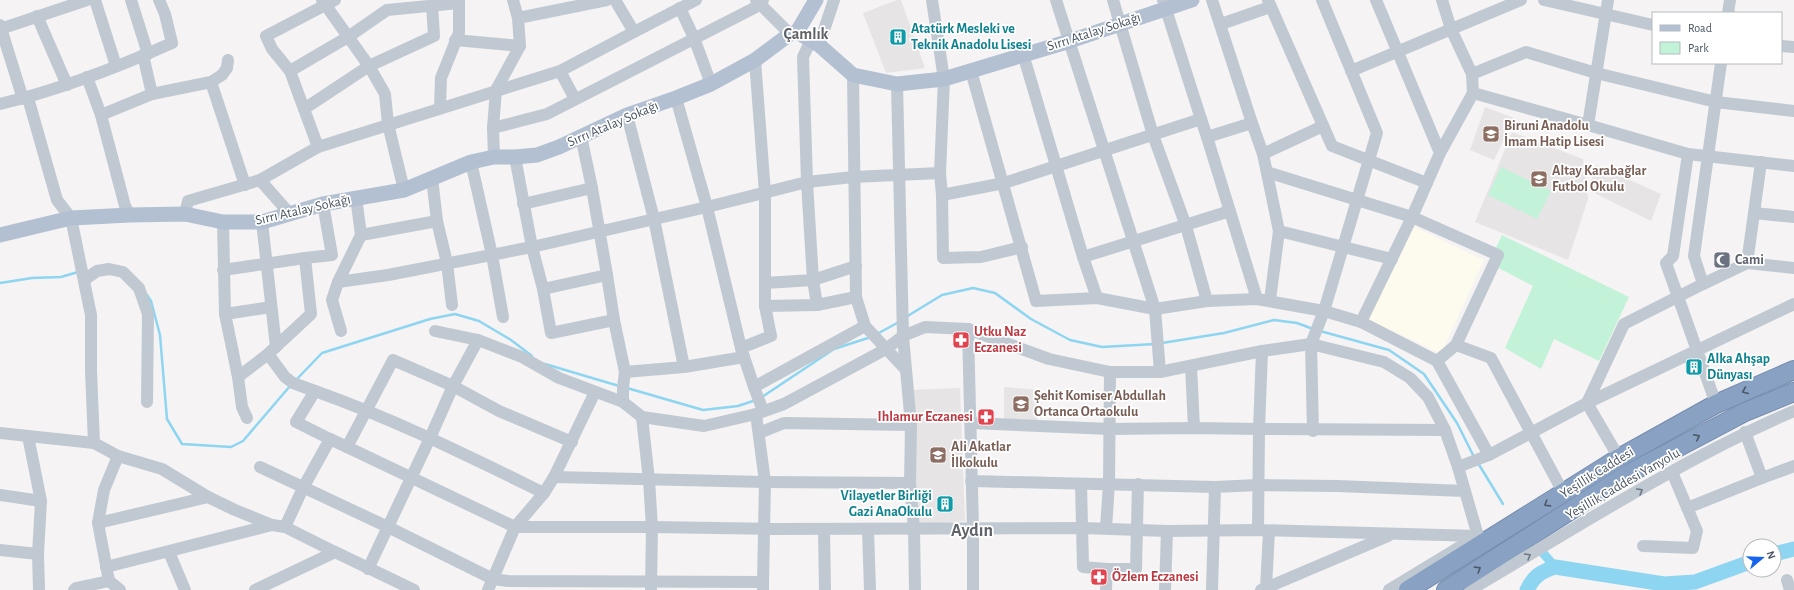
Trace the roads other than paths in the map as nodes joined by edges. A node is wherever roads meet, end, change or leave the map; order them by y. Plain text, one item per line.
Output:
1 (95, 0) edge
2 (131, 0) edge
3 (159, 0) edge
4 (513, 0) edge
5 (607, 0) edge
6 (615, 0) edge
7 (696, 0) edge
8 (816, 0) edge
9 (834, 0) edge
10 (932, 0) edge
11 (1056, 0) edge
12 (1113, 0) edge
13 (1192, 0) edge
14 (1212, 0) edge
15 (1322, 0) edge
16 (1376, 0) edge
17 (1442, 0) edge
18 (1521, 0) edge
19 (1544, 0) edge
20 (1608, 0) edge
21 (1730, 0) edge
22 (80, 1) edge
23 (328, 2) edge
24 (459, 2) edge
25 (760, 2) edge
26 (1269, 3) edge
27 (1165, 4) edge
28 (432, 6) junction
29 (680, 8) junction
30 (1728, 12) edge
31 (1605, 15) junction
32 (37, 16) junction
33 (518, 18) junction
34 (1121, 24) junction
35 (1221, 24) junction
36 (1652, 25) edge
37 (0, 28) edge
38 (1451, 29) junction
39 (634, 32) junction
40 (794, 33) junction
41 (348, 37) junction
42 (694, 38) junction
43 (455, 40) junction
44 (1070, 41) junction
45 (815, 42) junction
46 (520, 46) junction
47 (1782, 46) edge
48 (1794, 47) edge
49 (1397, 51) junction
50 (146, 54) junction
51 (1023, 54) junction
52 (228, 60) dead end
53 (755, 60) junction
54 (1721, 64) edge
55 (116, 66) junction
56 (368, 66) junction
57 (290, 70) junction
58 (560, 71) junction
59 (971, 71) junction
60 (1351, 71) junction
61 (1472, 74) junction
62 (1596, 74) junction
63 (853, 76) junction
64 (87, 77) junction
65 (944, 79) junction
66 (211, 82) junction
67 (711, 84) junction
68 (897, 84) junction
69 (67, 85) junction
70 (496, 90) junction
71 (1473, 93) junction
72 (152, 94) junction
73 (25, 98) junction
74 (676, 98) junction
75 (575, 99) junction
76 (1716, 102) junction
77 (0, 104) edge
78 (440, 108) junction
79 (304, 109) junction
80 (1794, 111) edge
81 (101, 115) junction
82 (627, 115) junction
83 (1201, 119) junction
84 (1252, 123) junction
85 (388, 124) junction
86 (1588, 125) junction
87 (1323, 126) junction
88 (493, 128) junction
89 (1153, 135) junction
90 (580, 136) junction
91 (1207, 137) junction
92 (318, 147) junction
93 (1105, 150) junction
94 (1440, 152) junction
95 (1263, 154) junction
96 (1688, 154) junction
97 (494, 156) junction
98 (1708, 156) junction
99 (515, 157) junction
100 (1370, 160) junction
101 (471, 162) junction
102 (1761, 162) junction
103 (1056, 166) junction
104 (1794, 166) edge
105 (1267, 172) junction
106 (940, 173) junction
107 (899, 175) junction
108 (853, 177) junction
109 (432, 178) junction
110 (260, 180) junction
111 (807, 182) junction
112 (1004, 183) junction
113 (1427, 183) junction
114 (244, 185) junction
115 (592, 188) junction
116 (404, 190) junction
117 (764, 193) junction
118 (942, 195) junction
119 (356, 198) junction
120 (1358, 200) junction
121 (323, 204) junction
122 (523, 204) junction
123 (707, 207) junction
124 (1230, 211) junction
125 (1754, 213) junction
126 (185, 214) junction
127 (290, 214) junction
128 (130, 215) junction
129 (1412, 217) junction
130 (1794, 217) edge
131 (71, 218) junction
132 (654, 219) junction
133 (437, 221) junction
134 (222, 222) junction
135 (262, 222) junction
136 (1186, 226) junction
137 (1278, 231) junction
138 (600, 232) junction
139 (0, 235) edge
140 (361, 235) junction
141 (1134, 240) junction
142 (532, 246) junction
143 (1022, 247) junction
144 (1344, 247) junction
145 (492, 255) junction
146 (1083, 257) junction
147 (305, 258) junction
148 (1392, 259) junction
149 (447, 263) junction
150 (1747, 263) junction
151 (267, 264) junction
152 (856, 266) junction
153 (1794, 268) edge
154 (224, 270) junction
155 (607, 275) junction
156 (84, 280) junction
157 (813, 280) junction
158 (338, 282) junction
159 (765, 283) junction
160 (1704, 284) junction
161 (543, 289) junction
162 (1679, 295) junction
163 (856, 298) junction
164 (1097, 298) junction
165 (1257, 299) junction
166 (1270, 300) junction
167 (1207, 301) junction
168 (1794, 304) edge
169 (452, 305) dead end
170 (817, 305) junction
171 (765, 306) junction
172 (271, 307) junction
173 (1155, 309) junction
174 (1324, 312) junction
175 (226, 314) junction
176 (503, 317) dead end
177 (614, 320) junction
178 (1361, 322) junction
179 (865, 326) junction
180 (341, 330) dead end
181 (968, 330) junction
182 (435, 331) dead end
183 (903, 336) junction
184 (478, 340) junction
185 (1311, 344) junction
186 (1456, 345) junction
187 (886, 349) junction
188 (1697, 349) junction
189 (272, 350) junction
190 (1262, 351) junction
191 (742, 353) junction
192 (1437, 361) junction
193 (1191, 366) junction
194 (684, 367) junction
195 (906, 370) junction
196 (1794, 370) edge
197 (625, 372) junction
198 (1110, 372) junction
199 (1160, 372) junction
200 (238, 377) junction
201 (452, 386) junction
202 (754, 387) junction
203 (315, 391) junction
204 (595, 392) junction
205 (1794, 392) edge
206 (147, 402) dead end
207 (623, 402) junction
208 (1587, 403) junction
209 (1716, 404) junction
210 (366, 409) junction
211 (1794, 411) edge
212 (759, 413) junction
213 (642, 417) junction
214 (247, 418) dead end
215 (971, 423) junction
216 (910, 425) junction
217 (1194, 428) junction
218 (1110, 429) junction
219 (1259, 429) junction
220 (1313, 430) junction
221 (1445, 430) junction
222 (1532, 432) junction
223 (1745, 432) junction
224 (0, 433) edge
225 (759, 433) junction
226 (28, 436) junction
227 (430, 438) junction
228 (330, 439) junction
229 (572, 442) junction
230 (94, 443) junction
231 (347, 447) junction
232 (1488, 455) junction
233 (118, 456) junction
234 (1619, 458) junction
235 (1794, 466) edge
236 (260, 467) dead end
237 (1458, 467) junction
238 (1672, 472) junction
239 (554, 477) junction
240 (410, 478) junction
241 (1762, 478) junction
242 (649, 480) junction
243 (971, 481) junction
244 (765, 482) junction
245 (1109, 483) junction
246 (910, 484) junction
247 (1081, 484) junction
248 (1138, 484) junction
249 (1258, 485) junction
250 (1215, 487) junction
251 (303, 488) junction
252 (1465, 491) junction
253 (544, 493) junction
254 (1564, 494) junction
255 (0, 495) edge
256 (208, 497) junction
257 (41, 501) junction
258 (1688, 508) junction
259 (98, 523) junction
260 (272, 525) junction
261 (285, 527) junction
262 (388, 527) junction
263 (515, 527) junction
264 (652, 527) junction
265 (914, 528) junction
266 (1082, 528) junction
267 (1106, 528) junction
268 (764, 529) junction
269 (824, 529) junction
270 (868, 529) junction
271 (973, 529) junction
272 (1138, 530) junction
273 (1168, 531) junction
274 (1213, 531) junction
275 (1264, 531) junction
276 (1393, 534) junction
277 (1481, 540) junction
278 (1643, 546) dead end
279 (0, 550) edge
280 (169, 552) junction
281 (335, 552) junction
282 (38, 554) junction
283 (106, 567) junction
284 (368, 569) junction
285 (1107, 569) junction
286 (110, 581) junction
287 (491, 584) edge
288 (651, 586) edge
289 (763, 586) edge
290 (410, 589) edge
291 (1265, 589) edge
292 (39, 590) edge
293 (74, 590) edge
294 (120, 590) edge
295 (185, 590) edge
296 (255, 590) edge
297 (825, 590) edge
298 (870, 590) edge
299 (916, 590) edge
300 (973, 590) edge
301 (1106, 590) edge
302 (1165, 590) edge
303 (1212, 590) edge
304 (1389, 590) edge
305 (1408, 590) edge
306 (1446, 590) edge
307 (1470, 590) edge

1 - 55 street
2 - 50 street
3 - 50 street
4 - 33 street
5 - 33 street
6 - 39 street
7 - 29 street
8 - 40 main road
9 - 45 street
10 - 65 street
11 - 44 street
12 - 34 street
13 - 27 main road, Sırrı Atalay Sokağı
14 - 35 street
15 - 60 street
16 - 49 street
17 - 38 street
18 - 38 street
19 - 31 street
20 - 31 street
21 - 30 street
22 - 32 street
23 - 41 street
23 - 57 street
24 - 28 street
24 - 43 street
25 - 40 street
25 - 42 street
26 - 35 street
26 - 87 street
27 - 34 main road, Sırrı Atalay Sokağı
27 - 83 street
28 - 41 street
28 - 56 street
29 - 39 street
29 - 42 street
31 - 36 street
31 - 62 street
32 - 37 street
32 - 69 street
33 - 46 street
34 - 44 main road, Sırrı Atalay Sokağı
34 - 89 street
35 - 84 street
37 - 73 street
38 - 49 street
38 - 61 street
39 - 58 street
40 - 45 main road
40 - 53 main road, Sırrı Atalay Sokağı
41 - 56 street
41 - 57 street
42 - 67 street
42 - 75 street
43 - 46 street
43 - 78 street
44 - 51 main road, Sırrı Atalay Sokağı
44 - 93 street
45 - 63 main road
45 - 111 street
46 - 70 street
47 - 48 street
49 - 60 street
49 - 94 street
50 - 55 street
50 - 72 street
51 - 59 main road, Sırrı Atalay Sokağı
51 - 103 street
52 - 66 street
53 - 67 main road, Sırrı Atalay Sokağı
53 - 117 street
54 - 76 street
55 - 64 street
56 - 79 street
56 - 85 street
57 - 79 street
58 - 70 street
58 - 75 street
59 - 65 main road, Sırrı Atalay Sokağı
59 - 112 street
60 - 100 street
61 - 62 street
61 - 71 street
62 - 76 street
62 - 86 street
63 - 68 main road, Sırrı Atalay Sokağı
63 - 108 street
64 - 69 street
64 - 81 street
65 - 68 main road, Sırrı Atalay Sokağı
65 - 106 street
66 - 72 street
66 - 114 street
67 - 74 main road, Sırrı Atalay Sokağı
68 - 107 street
69 - 73 street
70 - 78 street
70 - 88 street
71 - 86 street
71 - 94 street
72 - 81 street
73 - 77 street
73 - 131 street
74 - 82 main road, Sırrı Atalay Sokağı
74 - 123 street
75 - 88 street
76 - 80 street
76 - 98 street
78 - 85 street
79 - 92 street
81 - 128 street
82 - 90 main road, Sırrı Atalay Sokağı
82 - 132 street
83 - 89 street
83 - 91 street
84 - 91 street
84 - 95 street
85 - 92 street
85 - 116 street
86 - 96 street
87 - 95 street
87 - 100 street
88 - 97 street
89 - 93 street
89 - 136 street
90 - 99 main road, Sırrı Atalay Sokağı
90 - 115 street
91 - 124 street
92 - 110 street
93 - 103 street
93 - 141 street
94 - 113 street
95 - 105 street
96 - 98 street
96 - 162 street
97 - 99 main road, Sırrı Atalay Sokağı
97 - 101 main road, Sırrı Atalay Sokağı
98 - 102 street
98 - 160 street
99 - 122 street
100 - 113 street
100 - 120 street
101 - 109 main road, Sırrı Atalay Sokağı
101 - 145 street
102 - 104 street
102 - 125 street
103 - 112 street
103 - 146 street
105 - 120 street
105 - 137 street
106 - 107 street
106 - 118 street
107 - 108 street
107 - 183 street
108 - 111 street
108 - 152 street
109 - 116 main road, Sırrı Atalay Sokağı
109 - 133 street
110 - 114 street
110 - 127 street
111 - 117 street
111 - 157 street
112 - 118 street
112 - 143 street
113 - 129 street
114 - 126 street
115 - 122 street
115 - 138 street
116 - 119 main road, Sırrı Atalay Sokağı
117 - 123 street
117 - 159 street
118 - 143 street
119 - 121 main road, Sırrı Atalay Sokağı
119 - 140 street
120 - 129 street
120 - 144 street
121 - 127 main road, Sırrı Atalay Sokağı
121 - 147 street
122 - 142 street
123 - 132 street
123 - 191 street
124 - 136 street
124 - 165 street
125 - 130 street
125 - 150 street
126 - 128 main road, Sırrı Atalay Sokağı
126 - 134 main road, Sırrı Atalay Sokağı
127 - 135 main road, Sırrı Atalay Sokağı
128 - 131 main road, Sırrı Atalay Sokağı
129 - 148 street
129 - 186 street
131 - 139 main road, Sırrı Atalay Sokağı
131 - 156 street
132 - 138 street
132 - 194 street
133 - 140 street
133 - 149 street
134 - 135 main road, Sırrı Atalay Sokağı
134 - 154 street
135 - 151 street
136 - 141 street
136 - 167 street
137 - 144 street
137 - 166 street
138 - 142 street
138 - 155 street
140 - 158 street
141 - 146 street
141 - 173 street
142 - 145 street
142 - 161 street
143 - 164 street
144 - 148 street
144 - 174 street
145 - 149 street
145 - 176 street
146 - 164 street
147 - 151 street
147 - 189 street
148 - 178 street
149 - 158 street
149 - 169 street
150 - 153 street
150 - 160 street
151 - 154 street
151 - 172 street
152 - 157 street
152 - 163 street
154 - 175 street
155 - 161 street
155 - 177 street
156 - 206 street
156 - 230 street
157 - 159 street
157 - 170 street
158 - 180 street
159 - 171 street
160 - 162 street
161 - 177 street
162 - 188 street
162 - 208 street
163 - 170 street
163 - 179 street
164 - 173 street
165 - 166 street
165 - 167 street
166 - 174 street
167 - 173 street
168 - 188 street
170 - 171 street
171 - 191 street
172 - 175 street
172 - 189 street
173 - 199 street
174 - 178 street
174 - 185 street
175 - 200 street
177 - 197 street
178 - 192 street
179 - 187 street
179 - 202 street
181 - 183 street
181 - 198 street
181 - 215 street
182 - 184 street
183 - 187 street
183 - 195 street
184 - 201 street
184 - 204 street
185 - 190 street
185 - 220 street
185 - 221 street
186 - 192 street
186 - 222 street
187 - 195 street
187 - 212 street
188 - 208 street
188 - 209 street
189 - 200 street
189 - 203 street
190 - 193 street
190 - 219 street
191 - 194 street
191 - 202 street
192 - 232 street
193 - 199 street
193 - 217 street
194 - 197 street
195 - 216 street
196 -> 209 highway, Yeşillik Caddesi
197 - 207 street
198 - 199 street
198 - 218 street
200 - 214 street
201 - 210 street
201 - 227 street
201 - 229 street
202 - 212 street
203 - 210 street
203 - 228 street
204 - 207 street
204 - 229 street
306 -> 205 highway, Yeşillik Caddesi
207 - 213 street
208 - 222 street
208 - 234 street
209 - 234 highway, Yeşillik Caddesi
210 - 227 street
210 - 231 street
211 - 223 street, Yeşillik Caddesi Yanyolu
212 - 213 street
212 - 225 street
213 - 242 street
215 - 218 street
215 - 243 street
216 - 225 street
216 - 246 street
217 - 218 street
217 - 219 street
218 - 245 street
219 - 220 street
219 - 249 street
220 - 221 street
221 - 237 street
222 - 232 street
222 - 254 street
223 - 238 street, Yeşillik Caddesi Yanyolu
223 - 241 street
224 - 226 street
225 - 244 street
226 - 230 street
226 - 257 street
227 - 240 street
227 - 253 street
228 - 231 street
228 - 251 street
229 - 239 street
230 - 233 street
231 - 240 street
232 - 237 street
233 - 256 street
233 - 259 street
234 - 254 highway, Yeşillik Caddesi
235 - 241 street
236 - 251 street
237 - 252 street
238 - 258 street
307 -> 238 street, Yeşillik Caddesi Yanyolu
239 - 242 street
239 - 253 street
240 - 262 street
240 - 263 street
241 - 258 street
242 - 244 street
242 - 264 street
243 - 247 street
243 - 271 street
244 - 246 street
244 - 268 street
245 - 247 street
245 - 248 street
245 - 267 street
246 - 265 street
247 - 266 street
248 - 250 street
248 - 272 street
249 - 250 street
249 - 252 street
249 - 275 street
250 - 274 street
251 - 261 street
251 - 262 street
252 - 277 street
253 - 263 street
254 -> 277 highway, Yeşillik Caddesi
255 - 257 street
256 - 259 street
256 - 260 street
257 - 282 street
258 - 278 street
259 - 283 street
260 - 261 street
260 - 280 street
261 - 281 street
262 - 284 street
262 - 287 street
263 - 264 street
263 - 287 street
264 - 268 street
264 - 288 street
265 - 270 street
265 - 271 street
265 - 299 street
266 - 267 street
266 - 271 street
266 - 285 street
267 - 272 street
268 - 269 street
268 - 289 street
269 - 270 street
269 - 297 street
270 - 298 street
271 - 300 street
272 - 273 street
272 - 285 street
273 - 274 street
273 - 302 street
274 - 275 street
274 - 303 street
275 - 276 street
275 - 291 street
276 - 277 street
276 - 291 street
277 - 304 street
277 - 305 highway, Yeşillik Caddesi
279 - 282 street
280 - 283 street
280 - 295 street
281 - 284 street
281 - 296 street
282 - 292 street
283 - 286 street
284 - 290 street
285 - 301 street
286 - 293 street
286 - 294 street
287 - 288 street
288 - 289 street

